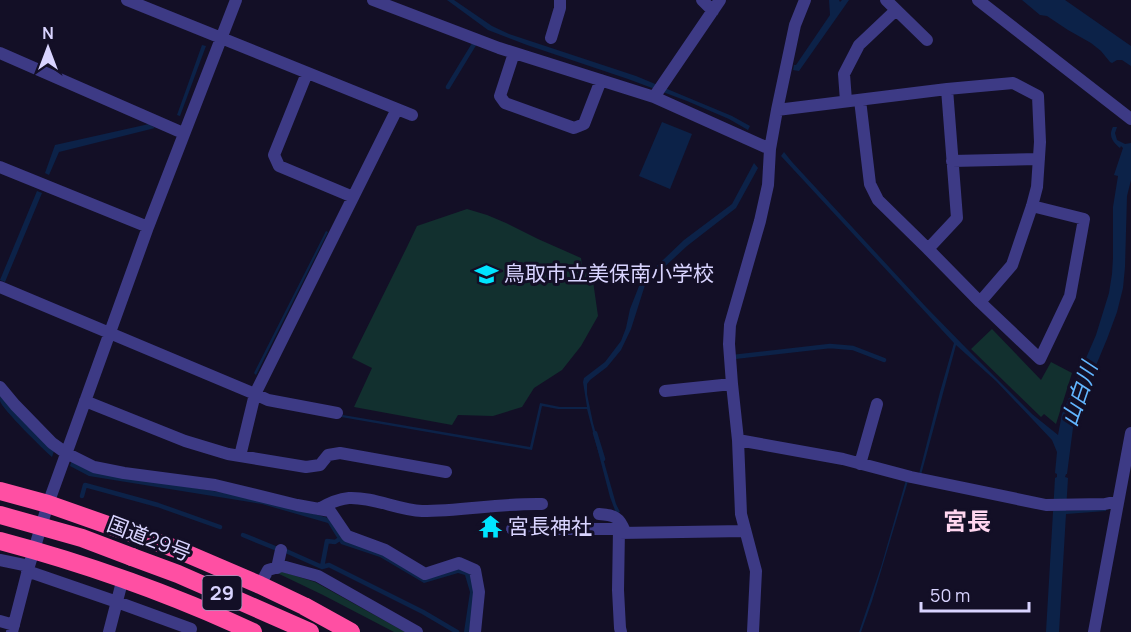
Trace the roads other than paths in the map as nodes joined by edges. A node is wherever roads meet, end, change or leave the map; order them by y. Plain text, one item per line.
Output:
1 (127, 0) edge
2 (236, 0) edge
3 (372, 0) edge
4 (560, 0) edge
5 (702, 0) edge
6 (805, 0) edge
7 (886, 0) edge
8 (978, 0) edge
9 (716, 5) edge
10 (896, 10) junction
11 (221, 38) junction
12 (551, 38) dead end
13 (927, 40) dead end
14 (0, 53) edge
15 (514, 53) junction
16 (307, 73) junction
17 (601, 80) junction
18 (947, 89) junction
19 (654, 97) junction
20 (860, 100) junction
21 (846, 101) junction
22 (397, 109) junction
23 (777, 110) junction
24 (412, 115) dead end
25 (1131, 119) edge
26 (183, 133) junction
27 (770, 149) junction
28 (1039, 159) junction
29 (952, 161) junction
30 (0, 167) edge
31 (354, 197) junction
32 (1032, 206) junction
33 (148, 227) junction
34 (928, 249) junction
35 (0, 287) edge
36 (980, 302) junction
37 (110, 333) junction
38 (732, 384) junction
39 (0, 387) edge
40 (665, 391) dead end
41 (255, 394) junction
42 (85, 401) junction
43 (877, 404) dead end
44 (337, 413) dead end
45 (1131, 433) edge
46 (738, 440) junction
47 (66, 453) junction
48 (240, 456) junction
49 (860, 464) junction
50 (446, 472) dead end
51 (0, 491) edge
52 (1118, 501) junction
53 (48, 504) junction
54 (542, 504) dead end
55 (319, 509) junction
56 (598, 513) dead end
57 (0, 515) edge
58 (512, 529) dead end
59 (745, 531) junction
60 (622, 532) junction
61 (0, 541) edge
62 (281, 550) dead end
63 (0, 560) edge
64 (30, 562) junction
65 (277, 568) junction
66 (123, 578) junction
67 (260, 585) junction
68 (117, 602) junction
69 (0, 621) edge
70 (13, 628) edge
71 (191, 629) dead end
72 (108, 632) edge
73 (253, 632) edge
74 (310, 632) edge
75 (351, 632) edge
76 (417, 632) edge
77 (475, 632) edge
78 (621, 632) edge
79 (753, 632) edge
80 (1094, 632) edge

1 - 11 street
2 - 11 street
3 - 15 street
4 - 12 street
5 - 9 street
6 - 23 street
7 - 10 street
8 - 25 street
9 - 19 street
10 - 13 street
10 - 21 street
11 - 16 street
11 - 26 street
14 - 26 street
15 - 17 street
15 - 17 street
16 - 22 street
16 - 31 street
17 - 19 street
18 - 20 street
18 - 28 street
18 - 29 street
19 - 27 street
20 - 21 street
20 - 34 street
21 - 23 street
22 - 24 street
22 - 31 street
23 - 27 street
26 - 33 street
27 - 38 street
28 - 29 street
28 - 32 street
29 - 34 street
30 - 33 street
31 - 41 street
32 - 36 street
32 - 36 street
33 - 37 street
34 - 36 street
35 - 37 street
37 - 41 street
37 - 42 street
38 - 40 street
38 - 46 street
39 - 47 street
41 - 44 street
41 - 48 street
42 - 47 street
42 - 48 street
43 - 49 street
45 - 52 street
46 - 49 street
46 - 59 street
47 - 53 street
47 - 55 street
48 - 50 street
49 - 52 street
51 - 53 highway
52 - 80 street
53 - 64 street
53 - 67 highway
54 - 55 street
55 - 77 street
56 - 60 street
57 - 74 highway, 国道29号 / 29, bridge
58 - 60 street
59 - 60 street
59 - 79 street
60 - 78 street
61 - 64 highway
62 - 65 street
63 - 64 street
64 - 66 highway
64 - 68 street
64 - 70 street
65 - 67 street
65 - 76 street
66 - 68 street
66 - 73 highway
67 - 75 highway
68 - 71 street
68 - 72 street
69 - 70 street

